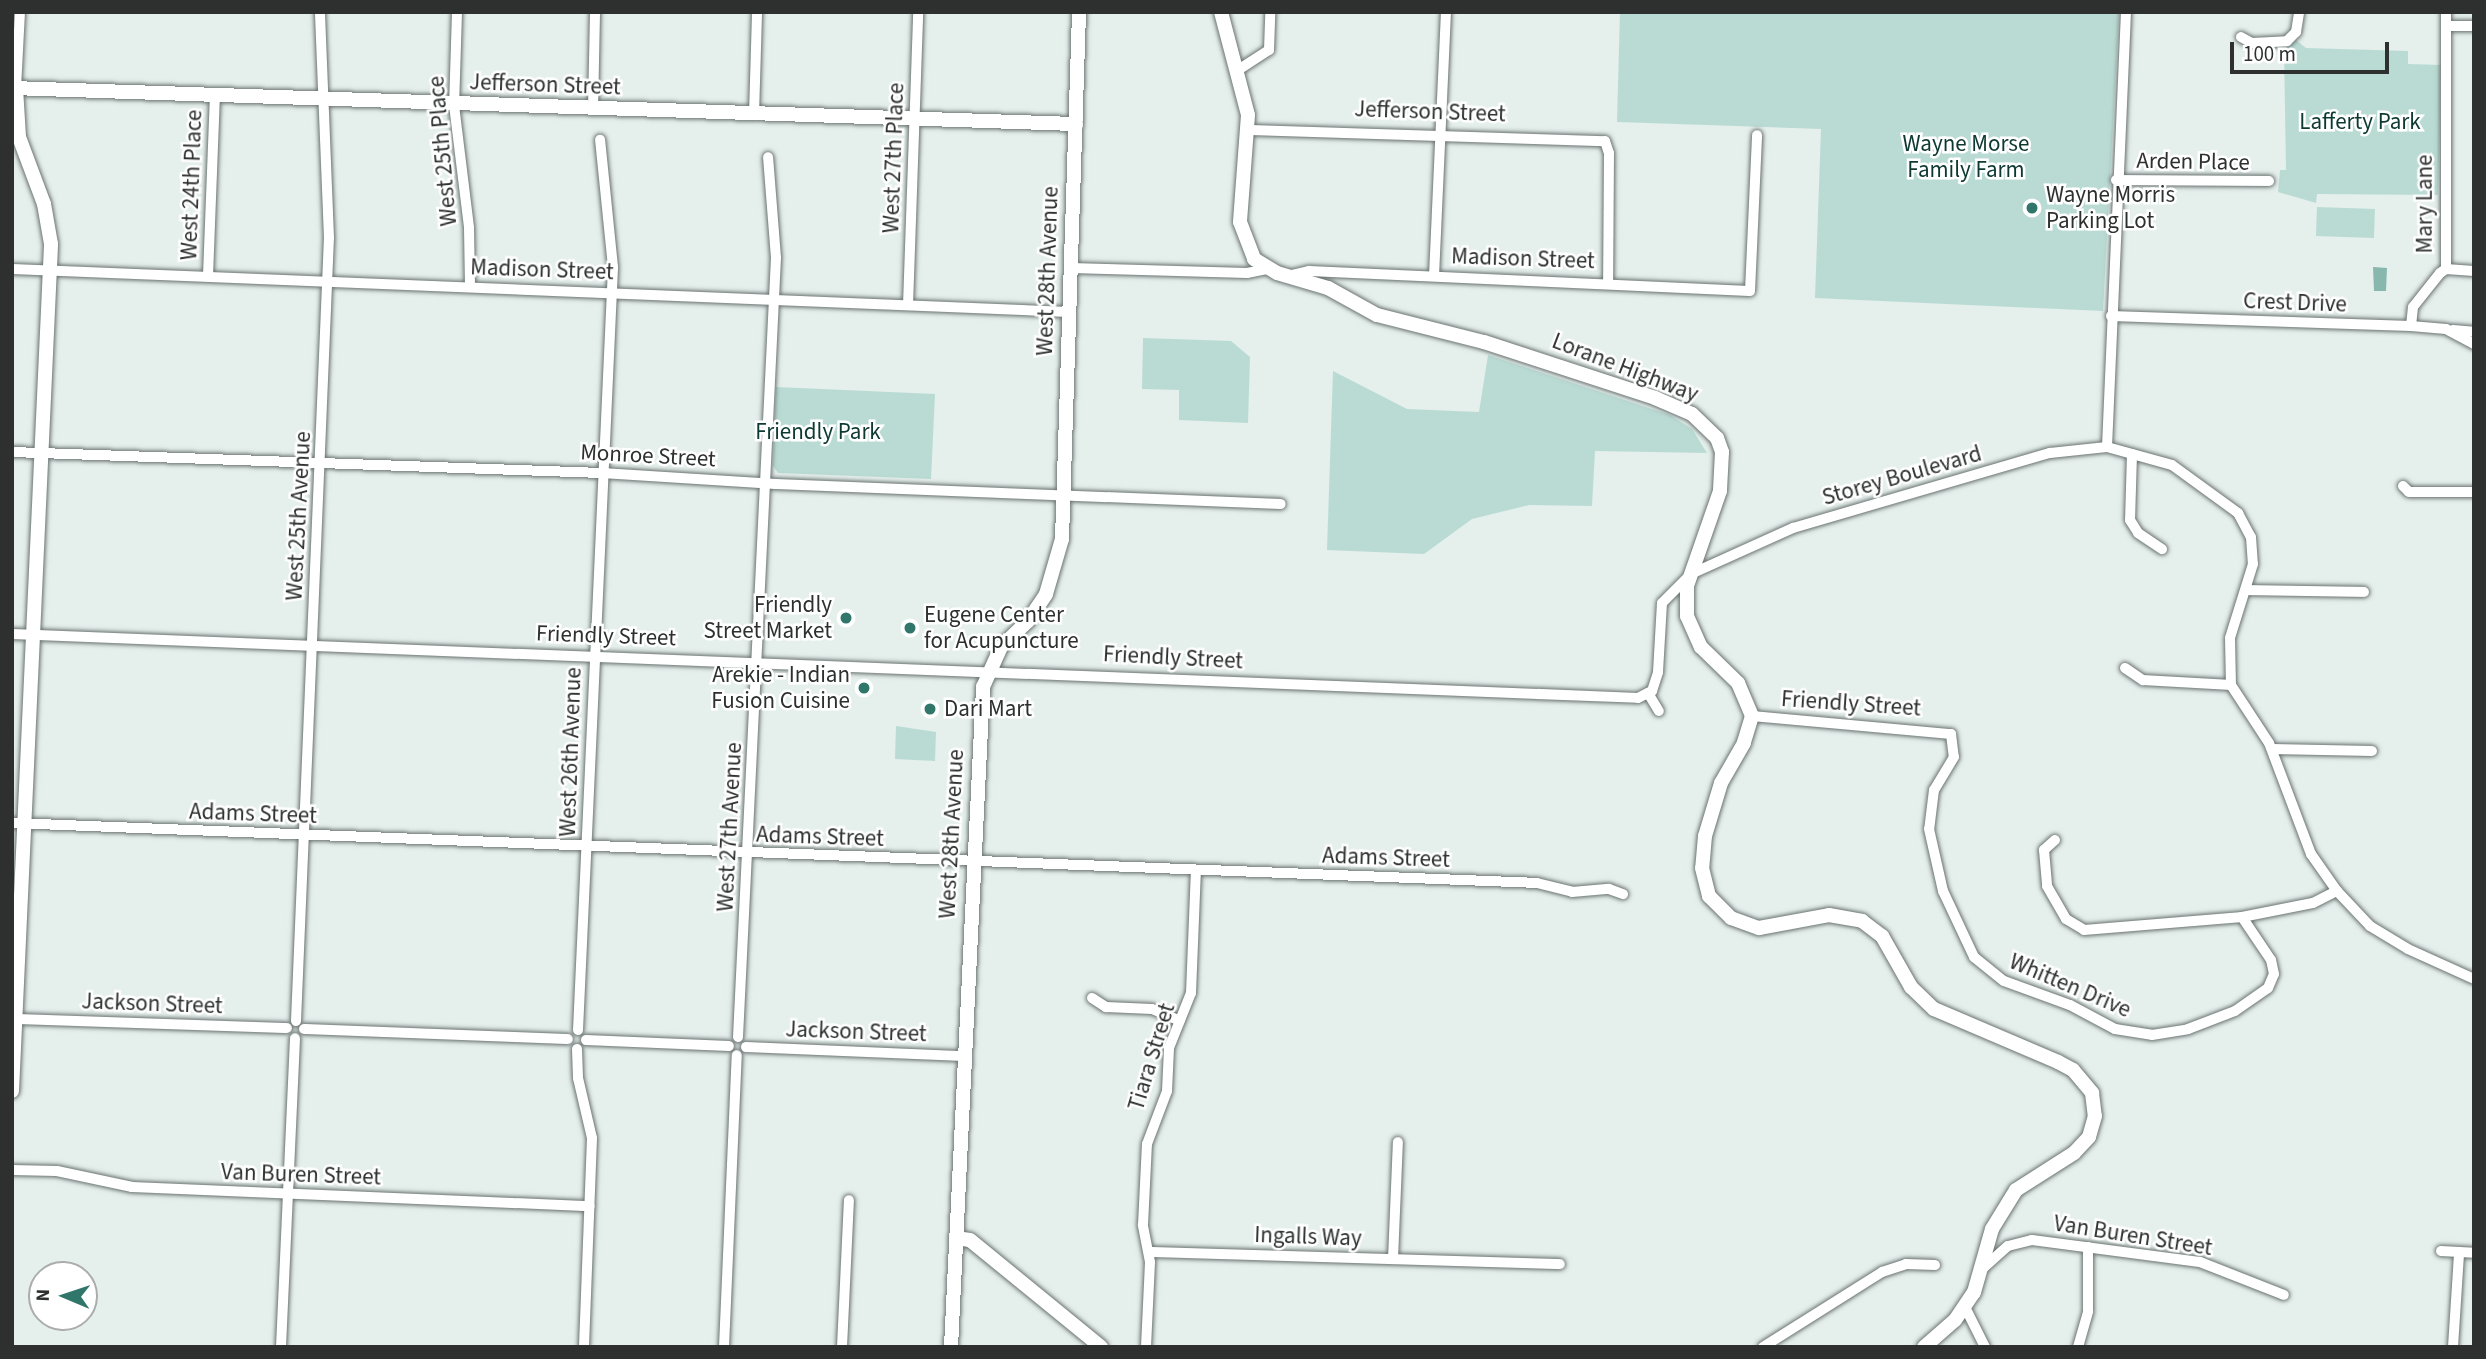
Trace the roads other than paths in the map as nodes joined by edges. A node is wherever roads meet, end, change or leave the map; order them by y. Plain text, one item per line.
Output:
1 (20, 12) edge
2 (320, 12) edge
3 (457, 12) edge
4 (595, 12) edge
5 (757, 12) edge
6 (918, 12) edge
7 (1221, 12) edge
8 (1270, 12) edge
9 (1446, 12) edge
10 (2126, 12) edge
11 (2299, 12) edge
12 (2446, 12) edge
13 (1080, 15) edge
14 (2448, 26) junction
15 (2474, 26) edge
16 (2241, 37) dead end
17 (1238, 70) junction
18 (14, 88) edge
19 (215, 95) junction
20 (323, 100) junction
21 (454, 104) junction
22 (593, 109) junction
23 (754, 115) junction
24 (915, 119) junction
25 (1076, 124) junction
26 (1250, 130) junction
27 (1439, 135) junction
28 (1757, 135) dead end
29 (600, 140) dead end
30 (768, 157) dead end
31 (2116, 180) junction
32 (2269, 181) dead end
33 (1071, 268) junction
34 (12, 269) edge
35 (1267, 269) junction
36 (2446, 269) junction
37 (50, 271) junction
38 (2474, 271) edge
39 (1434, 275) junction
40 (208, 276) junction
41 (1286, 276) junction
42 (328, 281) junction
43 (1608, 282) junction
44 (470, 286) junction
45 (611, 293) junction
46 (773, 301) junction
47 (908, 305) junction
48 (1069, 312) junction
49 (2111, 316) junction
50 (2411, 326) junction
51 (2446, 329) junction
52 (2474, 332) edge
53 (2474, 344) edge
54 (2107, 447) junction
55 (12, 452) edge
56 (41, 453) junction
57 (2132, 454) junction
58 (320, 464) junction
59 (602, 473) junction
60 (766, 482) junction
61 (2403, 486) dead end
62 (2474, 492) edge
63 (1063, 493) junction
64 (1281, 504) dead end
65 (2162, 549) dead end
66 (1691, 574) junction
67 (2248, 590) junction
68 (2364, 592) dead end
69 (12, 634) edge
70 (33, 635) junction
71 (312, 645) junction
72 (595, 655) junction
73 (757, 661) junction
74 (2125, 668) dead end
75 (989, 669) junction
76 (2231, 685) junction
77 (1648, 693) junction
78 (1659, 711) dead end
79 (1752, 716) junction
80 (1947, 732) joint
81 (2272, 749) junction
82 (2372, 751) dead end
83 (18, 824) edge
84 (304, 835) junction
85 (2055, 840) dead end
86 (586, 847) junction
87 (748, 854) junction
88 (973, 863) junction
89 (1196, 871) junction
90 (2337, 891) junction
91 (1623, 894) dead end
92 (2242, 917) junction
93 (2474, 979) edge
94 (1092, 998) dead end
95 (15, 1019) junction
96 (296, 1021) junction
97 (1180, 1021) junction
98 (287, 1028) junction
99 (304, 1029) junction
100 (578, 1030) junction
101 (738, 1037) junction
102 (295, 1038) junction
103 (568, 1039) junction
104 (586, 1040) junction
105 (729, 1046) junction
106 (746, 1047) junction
107 (577, 1049) junction
108 (737, 1055) junction
109 (964, 1056) junction
110 (12, 1091) edge
111 (1398, 1142) dead end
112 (12, 1170) edge
113 (288, 1194) junction
114 (849, 1200) dead end
115 (590, 1206) junction
116 (956, 1238) junction
117 (2088, 1247) junction
118 (2441, 1251) dead end
119 (1149, 1252) junction
120 (2459, 1253) junction
121 (2474, 1253) edge
122 (1393, 1259) junction
123 (1560, 1264) dead end
124 (1935, 1265) dead end
125 (1981, 1270) junction
126 (2284, 1295) dead end
127 (1965, 1307) junction
128 (281, 1347) edge
129 (584, 1347) edge
130 (724, 1347) edge
131 (842, 1347) edge
132 (951, 1347) edge
133 (1101, 1347) edge
134 (1146, 1347) edge
135 (1763, 1347) edge
136 (1924, 1347) edge
137 (1985, 1347) edge
138 (2078, 1347) edge
139 (2453, 1347) edge

1 - 18 street
2 - 20 street, West 25th Avenue
3 - 21 street, West 25th Place
4 - 22 street
5 - 23 street
6 - 24 street, West 27th Place
7 - 17 street
8 - 17 street
9 - 27 street
10 - 31 street
11 - 16 street
12 - 14 street, Mary Lane
13 - 25 street, West 28th Avenue
14 - 15 street
14 - 36 street, Mary Lane
17 - 26 street
18 - 19 street, Jefferson Street
18 - 37 street
19 - 20 street, Jefferson Street
19 - 40 street, West 24th Place
20 - 21 street, Jefferson Street
20 - 42 street, West 25th Avenue
21 - 22 street, Jefferson Street
21 - 44 street, West 25th Place
22 - 23 street, Jefferson Street
23 - 24 street, Jefferson Street
24 - 25 street, Jefferson Street
24 - 47 street, West 27th Place
25 - 33 street, West 28th Avenue
26 - 27 street, Jefferson Street
26 - 35 street
27 - 39 street
27 - 43 street, Jefferson Street
28 - 43 street, Madison Street
29 - 45 street, West 26th Avenue
30 - 46 street, West 27th Avenue
31 - 32 street, Arden Place
31 - 49 street
33 - 35 street
33 - 48 street, West 28th Avenue
34 - 37 street, Madison Street
35 - 41 street, Lorane Highway
36 - 38 street
36 - 50 street
37 - 40 street, Madison Street
37 - 56 street
39 - 41 street, Madison Street
39 - 43 street, Madison Street
40 - 42 street, Madison Street
41 - 66 street, Lorane Highway
42 - 44 street, Madison Street
42 - 58 street, West 25th Avenue
44 - 45 street, Madison Street
45 - 46 street, Madison Street
45 - 59 street, West 26th Avenue
46 - 47 street, Madison Street
46 - 60 street, West 27th Avenue
47 - 48 street, Madison Street
48 - 63 street, West 28th Avenue
49 - 50 street, Crest Drive
49 - 54 street
50 - 51 street, Crest Drive
51 - 52 street
51 - 53 street, Crest Drive
54 - 57 street, Storey Boulevard
54 - 66 street, Storey Boulevard
55 - 56 street, Monroe Street
56 - 58 street, Monroe Street
56 - 70 street
57 - 65 street
57 - 67 street, Storey Boulevard
58 - 59 street, Monroe Street
58 - 71 street, West 25th Avenue
59 - 60 street, Monroe Street
59 - 72 street, West 26th Avenue
60 - 63 street, Monroe Street
60 - 73 street, West 27th Avenue
61 - 62 street
63 - 64 street, Monroe Street
63 - 75 street, West 28th Avenue
66 - 77 street
66 - 79 street, Lorane Highway
67 - 68 street
67 - 76 street, Storey Boulevard
69 - 70 street, Friendly Street
70 - 71 street, Friendly Street
70 - 83 street
71 - 72 street, Friendly Street
71 - 84 street, West 25th Avenue
72 - 73 street, Friendly Street
72 - 86 street, West 26th Avenue
73 - 75 street, Friendly Street
73 - 87 street, West 27th Avenue
74 - 76 street
75 - 77 street, Friendly Street
75 - 88 street, West 28th Avenue
76 - 81 street
77 - 78 street
79 - 80 street, Friendly Street
79 - 125 street
80 - 92 street, Whitten Drive
81 - 82 street
81 - 90 street
83 - 84 street, Adams Street
83 - 95 street
84 - 86 street, Adams Street
84 - 96 street, West 25th Avenue
85 - 92 street
86 - 87 street, Adams Street
86 - 100 street, West 26th Avenue
87 - 88 street, Adams Street
87 - 101 street, West 27th Avenue
88 - 89 street, Adams Street
88 - 109 street, West 28th Avenue
89 - 91 street, Adams Street
89 - 97 street, Tiara Street
90 - 92 street
90 - 93 street
94 - 97 street
95 - 98 street, Jackson Street
95 - 110 street
96 - 98 street
96 - 99 street
97 - 119 street, Tiara Street
98 - 102 street
99 - 102 street
99 - 103 street
100 - 103 street
100 - 104 street
101 - 105 street
101 - 106 street
102 - 113 street
103 - 107 street
104 - 105 street
104 - 107 street
105 - 108 street
106 - 108 street
106 - 109 street, Jackson Street
107 - 115 street
108 - 130 street
109 - 116 street, West 28th Avenue
111 - 122 street
112 - 113 street, Van Buren Street
113 - 115 street, Van Buren Street
113 - 128 street
114 - 131 street
115 - 129 street
116 - 132 street, West 28th Avenue
116 - 133 street
117 - 125 street, Van Buren Street
117 - 126 street, Van Buren Street
117 - 138 street
118 - 120 street
119 - 122 street, Ingalls Way
119 - 134 street
120 - 121 street
120 - 139 street
122 - 123 street, Ingalls Way
124 - 135 street
125 - 127 street
127 - 136 street
127 - 137 street

